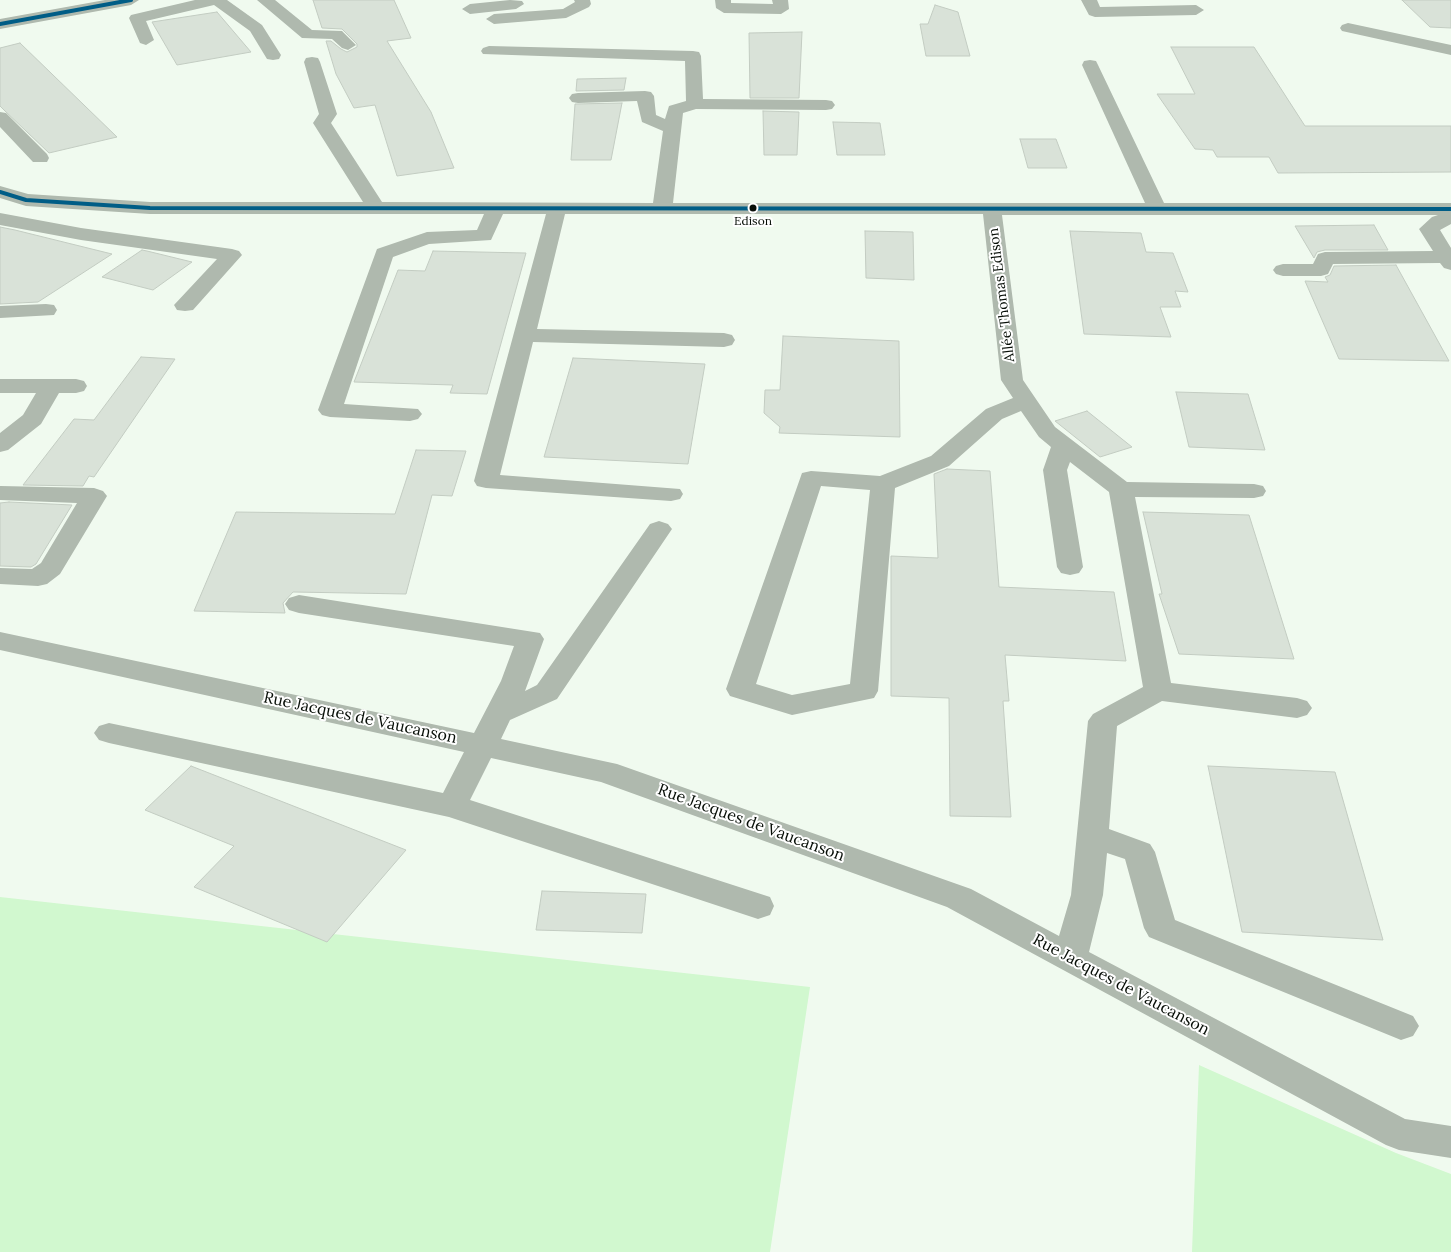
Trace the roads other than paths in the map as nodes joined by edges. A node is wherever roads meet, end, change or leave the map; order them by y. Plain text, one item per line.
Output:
1 (131, 0) edge
2 (216, 0) edge
3 (265, 0) edge
4 (548, 0) edge
5 (582, 0) edge
6 (723, 0) edge
7 (780, 0) edge
8 (1089, 0) edge
9 (470, 9) dead end
10 (1196, 10) edge
11 (494, 19) dead end
12 (0, 24) edge
13 (1348, 28) dead end
14 (146, 40) dead end
15 (348, 45) dead end
16 (1451, 50) edge
17 (489, 51) dead end
18 (273, 55) dead end
19 (312, 62) dead end
20 (1090, 65) dead end
21 (578, 98) dead end
22 (696, 104) junction
23 (826, 105) dead end
24 (0, 118) edge
25 (672, 128) junction
26 (40, 158) dead end
27 (0, 192) edge
28 (376, 208) junction
29 (496, 208) junction
30 (557, 208) junction
31 (1157, 208) junction
32 (662, 209) junction
33 (992, 209) junction
34 (1451, 209) edge
35 (1451, 218) edge
36 (0, 219) edge
37 (1449, 260) edge
38 (1283, 270) dead end
39 (185, 305) dead end
40 (46, 310) dead end
41 (0, 312) edge
42 (524, 335) junction
43 (724, 340) dead end
44 (0, 386) edge
45 (51, 386) junction
46 (76, 386) dead end
47 (1019, 390) junction
48 (410, 414) dead end
49 (0, 445) edge
50 (1064, 445) junction
51 (883, 484) junction
52 (1121, 489) junction
53 (1254, 491) dead end
54 (0, 493) edge
55 (671, 494) dead end
56 (658, 529) dead end
57 (1070, 567) dead end
58 (0, 576) edge
59 (299, 604) dead end
60 (0, 641) edge
61 (1158, 691) junction
62 (1296, 708) dead end
63 (498, 714) junction
64 (109, 733) dead end
65 (481, 744) junction
66 (452, 806) junction
67 (1092, 835) junction
68 (758, 906) dead end
69 (1070, 958) junction
70 (1400, 1026) dead end
71 (1451, 1142) edge

1 - 12 street
2 - 14 street
2 - 18 street
3 - 15 street
4 - 9 street
5 - 11 street
6 - 7 street
8 - 10 street
13 - 16 street
17 - 22 street
19 - 28 street
20 - 31 street
21 - 25 street
22 - 23 street
22 - 25 street
24 - 26 street
25 - 32 street
27 - 28 street
28 - 29 street
29 - 30 street
29 - 48 street
30 - 32 street
30 - 42 street
31 - 33 street
31 - 34 street
32 - 33 street
33 - 47 street, Allée Thomas Edison
35 - 37 street
36 - 39 street
37 - 38 street
40 - 41 street
42 - 43 street
42 - 55 street
44 - 45 street
45 - 46 street
45 - 49 street
47 - 50 street
47 - 51 street
50 - 52 street
50 - 57 street
51 - 51 street
52 - 53 street
52 - 61 street
54 - 58 street
56 - 63 street
59 - 63 street
60 - 65 street, Rue Jacques de Vaucanson
61 - 62 street
61 - 67 street
63 - 65 street
64 - 66 street
65 - 66 street
65 - 69 street, Rue Jacques de Vaucanson
66 - 68 street
67 - 69 street
67 - 70 street
69 - 71 street, Rue Jacques de Vaucanson

